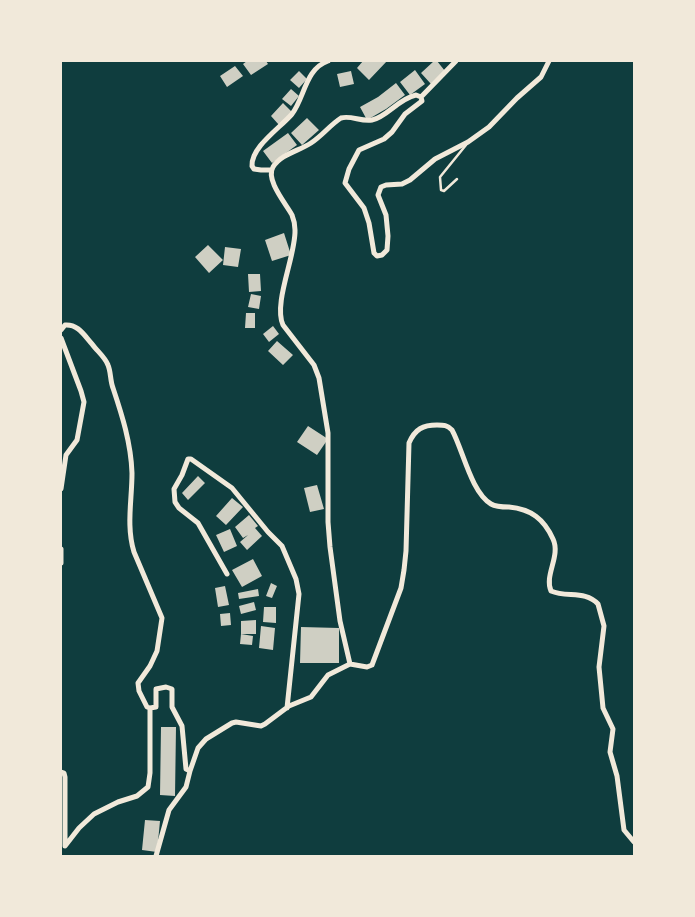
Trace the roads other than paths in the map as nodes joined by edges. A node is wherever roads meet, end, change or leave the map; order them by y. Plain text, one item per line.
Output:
1 (328, 61) edge
2 (456, 61) edge
3 (549, 61) edge
4 (421, 97) junction
5 (468, 142) junction
6 (271, 170) junction
7 (457, 179) dead end
8 (61, 330) edge
9 (61, 338) edge
10 (61, 489) edge
11 (61, 549) edge
12 (61, 563) edge
13 (227, 574) dead end
14 (350, 664) junction
15 (150, 708) junction
16 (287, 708) junction
17 (190, 771) junction
18 (61, 772) edge
19 (634, 842) edge
20 (156, 856) edge

1 - 6 street
2 - 4 street
3 - 5 street
4 - 5 street
4 - 6 street
5 - 7 lane
6 - 14 street
8 - 15 street
9 - 10 street
11 - 12 street
13 - 16 street
14 - 16 street
14 - 19 street
15 - 17 street
15 - 18 street
16 - 17 street
17 - 20 street

